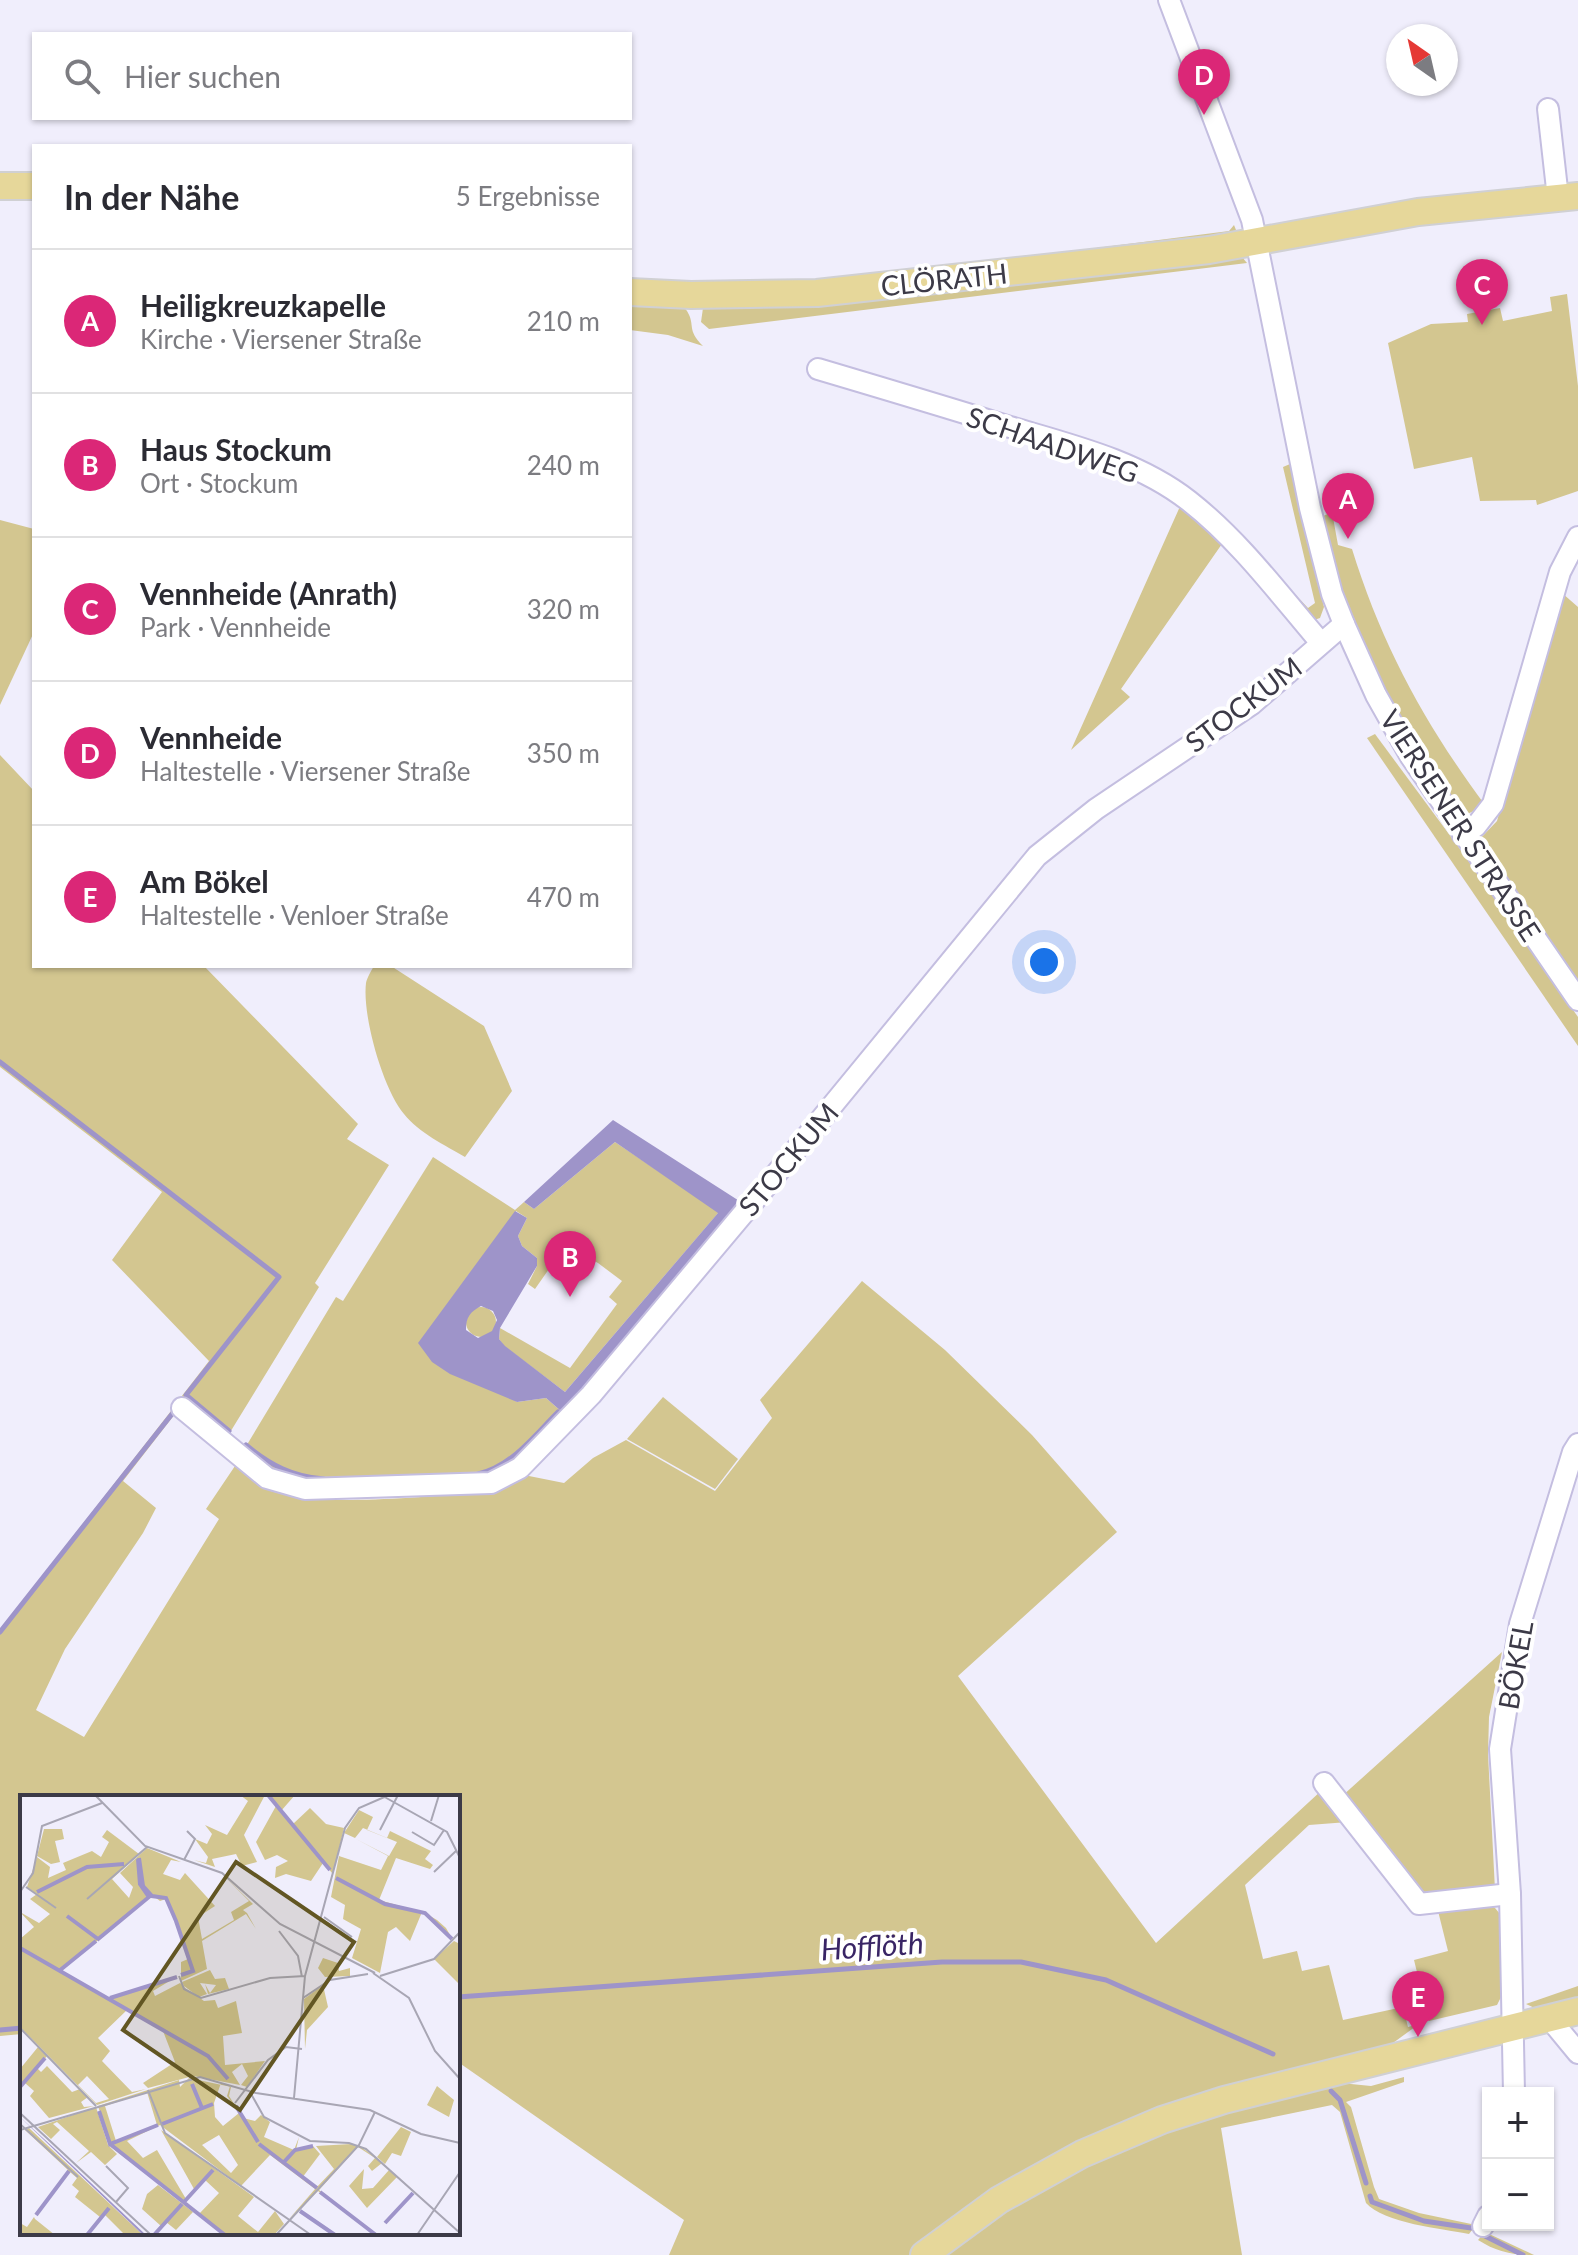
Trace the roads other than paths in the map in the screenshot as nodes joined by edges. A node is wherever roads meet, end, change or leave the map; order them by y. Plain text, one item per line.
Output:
1 (1169, 0) edge
2 (1548, 109) dead end
3 (0, 186) edge
4 (32, 186) edge
5 (1568, 197) edge
6 (1257, 242) junction
7 (632, 292) edge
8 (818, 369) dead end
9 (1578, 537) edge
10 (1344, 624) junction
11 (1321, 643) junction
12 (1463, 835) junction
13 (1578, 1000) edge
14 (182, 1408) dead end
15 (1578, 1444) edge
16 (1324, 1783) dead end
17 (1510, 1894) junction
18 (1578, 2011) edge
19 (1550, 2019) junction
20 (1513, 2029) junction
21 (1578, 2053) edge
22 (1514, 2087) edge
23 (924, 2255) edge

1 - 6 street, VIERSENER STRASSE
2 - 5 street
3 - 4 main road
5 - 6 main road, CLÖRATH
6 - 7 main road, CLÖRATH
6 - 10 street, VIERSENER STRASSE
8 - 11 street, SCHAADWEG
9 - 12 street
10 - 11 street, STOCKUM
10 - 12 street, VIERSENER STRASSE
11 - 14 street, STOCKUM
12 - 13 street, VIERSENER STRASSE
15 - 17 street, BÖKEL
16 - 17 street
17 - 20 street, BÖKEL
18 - 19 main road
19 - 20 main road
19 - 21 street
20 - 22 street, BÖKEL
20 - 23 main road

